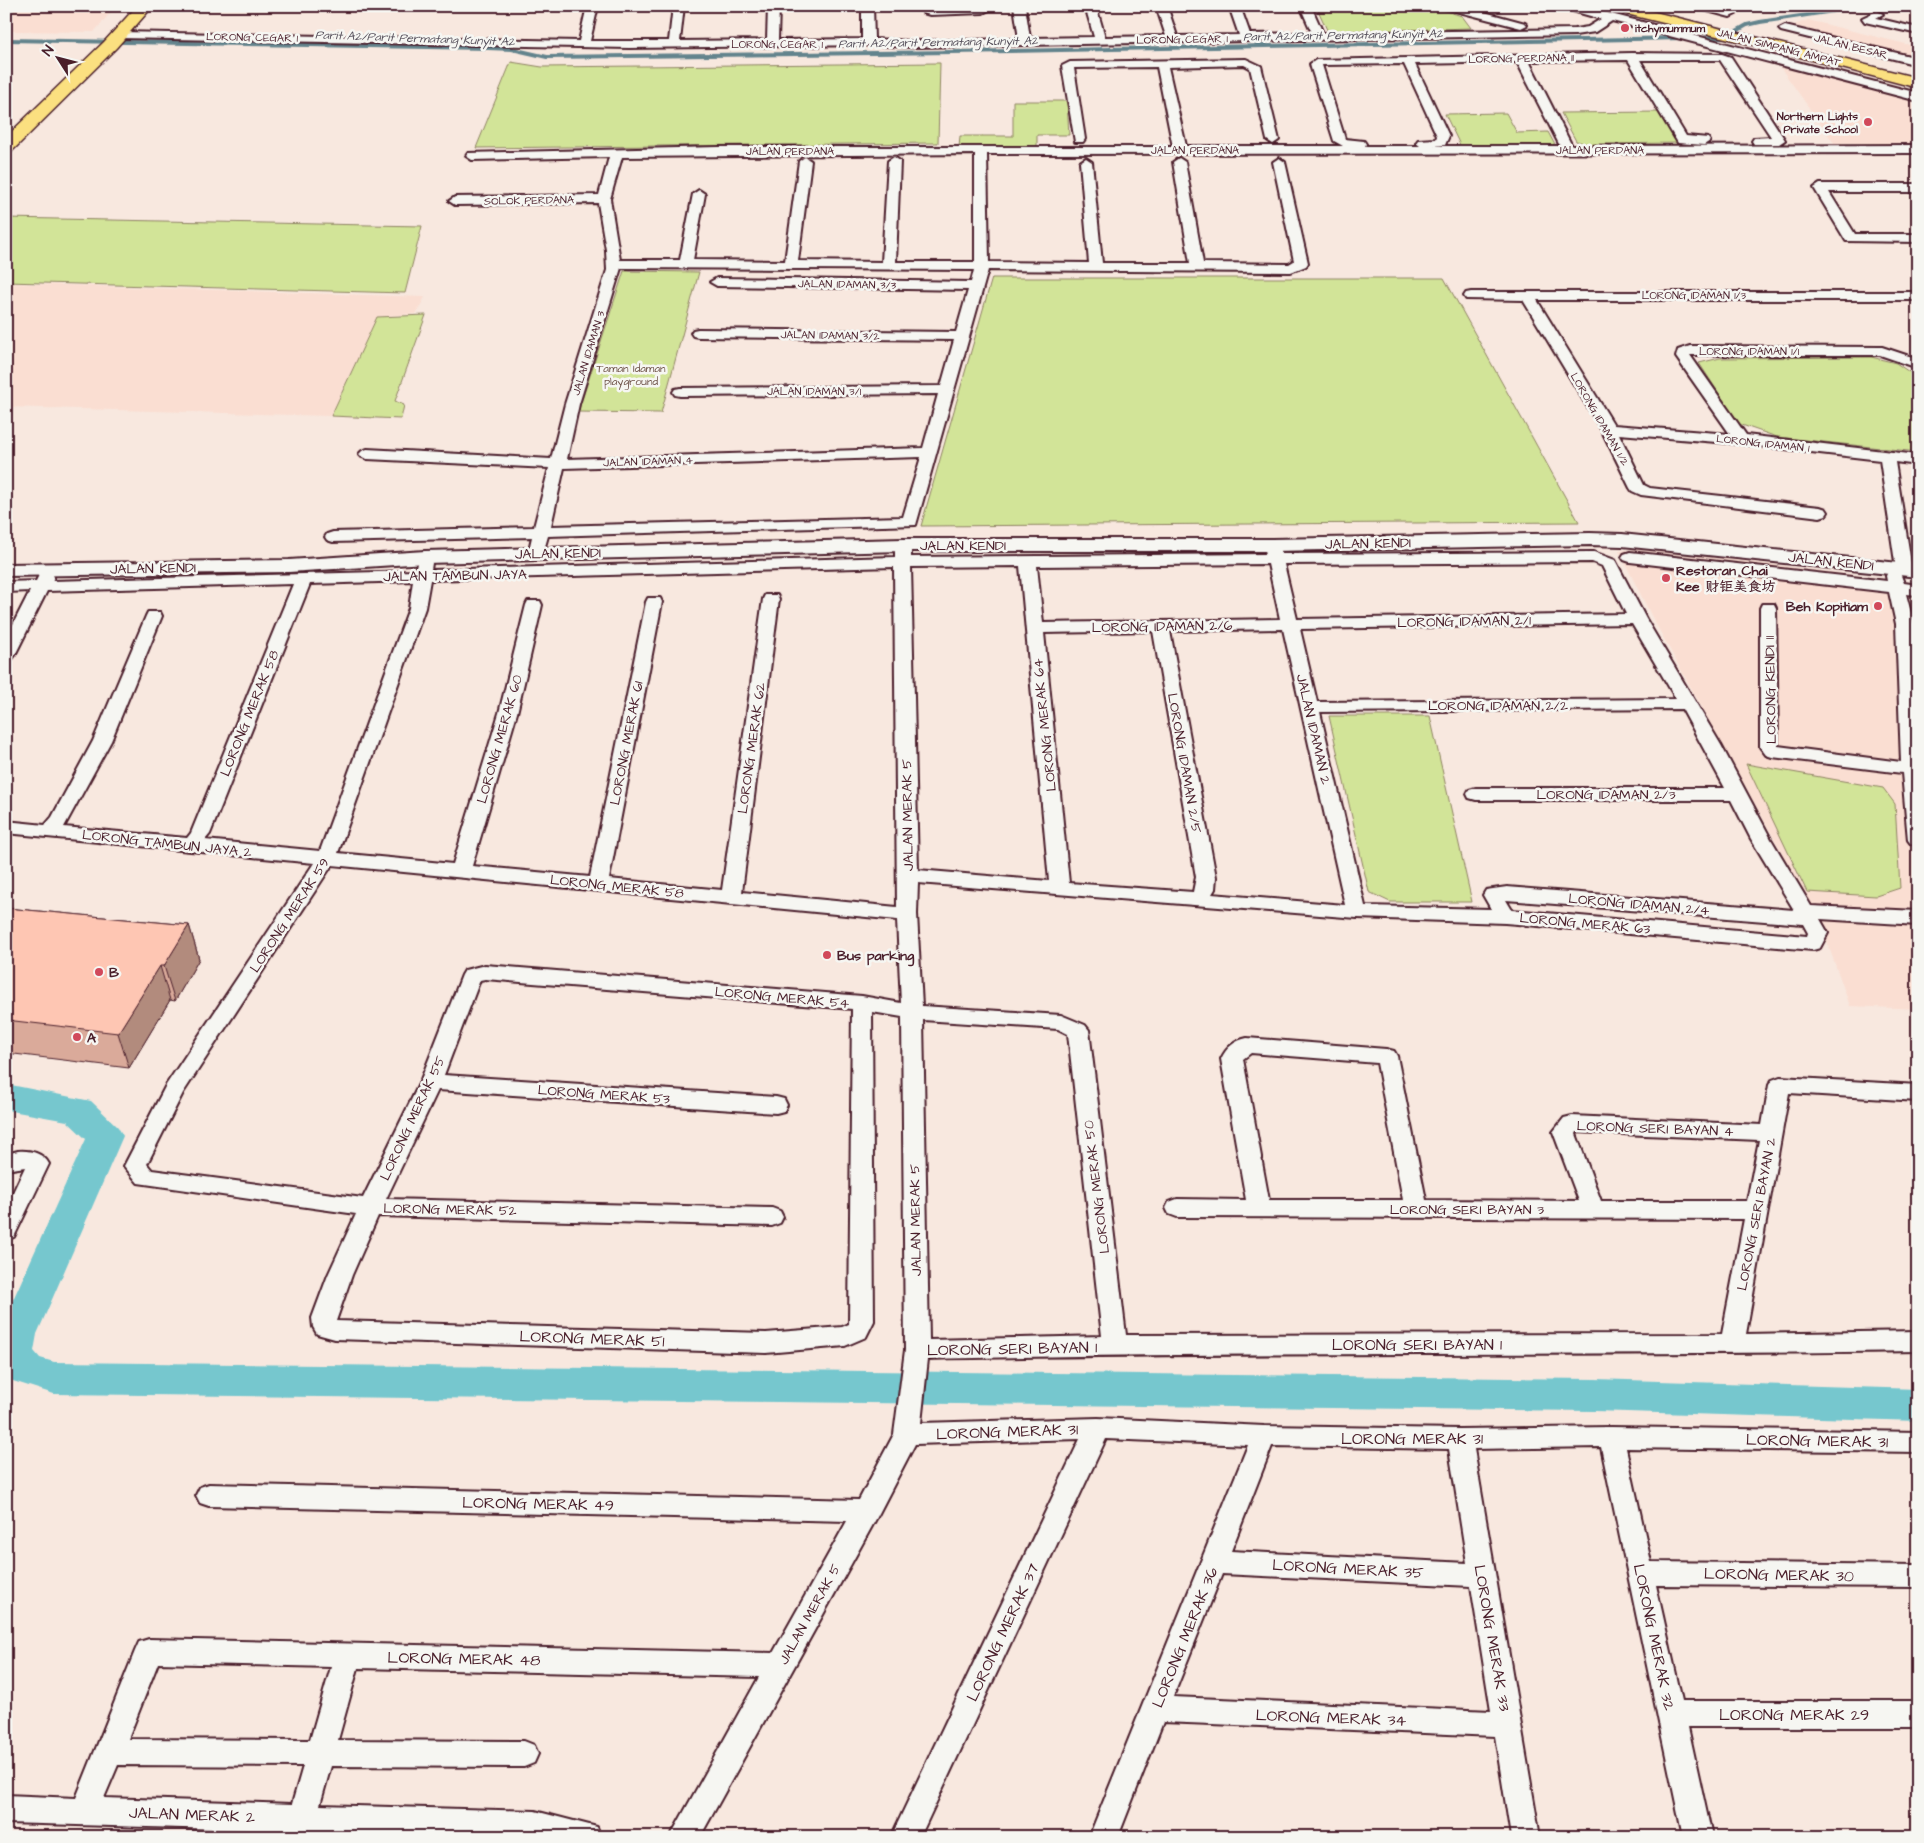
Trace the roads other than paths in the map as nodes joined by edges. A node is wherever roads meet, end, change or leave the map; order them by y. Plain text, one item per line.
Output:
1 (126, 6) edge
2 (146, 6) edge
3 (593, 6) edge
4 (679, 6) edge
5 (774, 6) edge
6 (867, 6) edge
7 (1018, 6) edge
8 (1090, 6) edge
9 (1161, 6) edge
10 (1234, 6) edge
11 (1305, 6) edge
12 (1448, 6) edge
13 (1566, 6) edge
14 (1650, 6) edge
15 (927, 9) edge
16 (983, 10) dead end
17 (1610, 12) edge
18 (1730, 14) dead end
19 (1877, 14) dead end
20 (1694, 16) edge
21 (1785, 29) dead end
22 (1916, 30) edge
23 (1544, 32) junction
24 (1319, 36) junction
25 (1757, 37) junction
26 (1172, 38) junction
27 (1246, 38) junction
28 (108, 39) junction
29 (1100, 40) junction
30 (868, 42) junction
31 (1025, 42) junction
32 (584, 44) junction
33 (772, 44) junction
34 (674, 45) junction
35 (1632, 56) junction
36 (1522, 58) junction
37 (1408, 60) junction
38 (1918, 62) edge
39 (1162, 64) junction
40 (1918, 72) edge
41 (1918, 83) edge
42 (1918, 97) edge
43 (6, 130) edge
44 (1079, 139) dead end
45 (1274, 140) dead end
46 (6, 147) edge
47 (1918, 148) edge
48 (1568, 150) junction
49 (981, 151) junction
50 (617, 152) junction
51 (472, 156) dead end
52 (1180, 156) junction
53 (805, 161) dead end
54 (894, 161) dead end
55 (1086, 162) dead end
56 (1279, 162) dead end
57 (1918, 188) edge
58 (699, 194) dead end
59 (604, 199) junction
60 (455, 201) dead end
61 (1918, 238) edge
62 (615, 264) junction
63 (686, 264) junction
64 (791, 265) junction
65 (890, 265) junction
66 (982, 266) junction
67 (1096, 266) junction
68 (1197, 267) junction
69 (717, 282) dead end
70 (976, 286) junction
71 (1471, 296) dead end
72 (1527, 296) junction
73 (1918, 296) edge
74 (698, 333) dead end
75 (962, 336) junction
76 (1918, 364) edge
77 (947, 390) junction
78 (680, 392) dead end
79 (1609, 429) junction
80 (1741, 440) junction
81 (930, 452) junction
82 (367, 454) dead end
83 (1886, 457) junction
84 (1918, 460) edge
85 (556, 464) junction
86 (1820, 512) dead end
87 (541, 531) junction
88 (333, 537) dead end
89 (1274, 552) junction
90 (536, 554) junction
91 (903, 554) junction
92 (1630, 557) dead end
93 (1028, 561) junction
94 (424, 567) junction
95 (6, 570) edge
96 (1903, 574) edge
97 (46, 578) junction
98 (303, 579) junction
99 (6, 587) edge
100 (1918, 590) edge
101 (771, 599) dead end
102 (654, 602) dead end
103 (534, 605) dead end
104 (1768, 608) dead end
105 (154, 616) dead end
106 (1637, 619) junction
107 (1290, 624) junction
108 (1160, 625) junction
109 (1034, 628) junction
110 (6, 655) edge
111 (1686, 704) junction
112 (1309, 707) junction
113 (1911, 769) junction
114 (1476, 794) dead end
115 (1737, 794) junction
116 (6, 827) edge
117 (50, 831) junction
118 (1918, 840) edge
119 (192, 845) junction
120 (327, 858) junction
121 (461, 871) junction
122 (908, 876) junction
123 (598, 884) junction
124 (1060, 889) junction
125 (731, 897) junction
126 (1198, 900) junction
127 (1357, 912) junction
128 (907, 914) junction
129 (1807, 915) junction
130 (1505, 916) junction
131 (1918, 918) edge
132 (485, 972) joint
133 (862, 1003) junction
134 (912, 1012) junction
135 (1078, 1030) joint
136 (431, 1082) junction
137 (1918, 1093) edge
138 (776, 1105) dead end
139 (1771, 1133) junction
140 (6, 1162) edge
141 (135, 1166) joint
142 (370, 1207) junction
143 (1177, 1208) dead end
144 (1259, 1208) junction
145 (1416, 1209) junction
146 (1593, 1210) junction
147 (1756, 1210) junction
148 (772, 1217) dead end
149 (6, 1231) edge
150 (325, 1327) joint
151 (1918, 1340) edge
152 (1732, 1344) junction
153 (1114, 1345) junction
154 (916, 1358) junction
155 (909, 1421) junction
156 (1098, 1428) junction
157 (1264, 1436) junction
158 (1611, 1438) junction
159 (1460, 1439) junction
160 (1918, 1442) edge
161 (209, 1496) dead end
162 (867, 1512) junction
163 (1214, 1562) junction
164 (1641, 1573) junction
165 (1483, 1575) junction
166 (1918, 1576) edge
167 (348, 1655) junction
168 (780, 1665) junction
169 (1155, 1709) junction
170 (1671, 1714) junction
171 (1918, 1714) edge
172 (1508, 1724) junction
173 (108, 1752) junction
174 (321, 1753) junction
175 (524, 1754) dead end
176 (6, 1809) edge
177 (85, 1811) junction
178 (300, 1827) edge
179 (586, 1837) edge
180 (684, 1837) edge
181 (906, 1837) edge
182 (1103, 1837) edge
183 (1526, 1837) edge
184 (1698, 1837) edge

1 - 28 main road
2 - 28 main road
3 - 32 street
4 - 34 street
5 - 33 street
6 - 30 street
7 - 31 street
8 - 29 street
9 - 26 street
10 - 27 street
11 - 24 street
12 - 23 street
13 - 17 street
14 - 20 main road, JALAN SIMPANG AMPAT
15 - 16 street
17 - 20 main road, JALAN SIMPANG AMPAT
17 - 23 street, LORONG CEGAR 1
17 - 42 street
18 - 20 street
19 - 22 street
20 - 25 main road, JALAN SIMPANG AMPAT
21 - 38 street, JALAN BESAR
23 - 24 street, LORONG CEGAR 1
24 - 27 street, LORONG CEGAR 1
25 - 40 main road, JALAN SIMPANG AMPAT
25 - 41 main road, JALAN SIMPANG AMPAT
26 - 27 street, LORONG CEGAR 1
26 - 29 street, LORONG CEGAR 1
28 - 32 street, LORONG CEGAR 1
28 - 43 main road
28 - 46 main road
29 - 31 street, LORONG CEGAR 1
30 - 31 street, LORONG CEGAR 1
30 - 33 street, LORONG CEGAR 1
32 - 34 street, LORONG CEGAR 1
33 - 34 street, LORONG CEGAR 1
35 - 35 street, LORONG PERDANA 11
35 - 36 street, LORONG PERDANA 11
36 - 37 street, LORONG PERDANA 11
36 - 48 street
37 - 37 street, LORONG PERDANA 11
39 - 44 street
39 - 45 street
39 - 52 street
47 - 48 street, JALAN PERDANA
48 - 52 street, JALAN PERDANA
49 - 50 street, JALAN PERDANA
49 - 52 street, JALAN PERDANA
49 - 66 street
50 - 51 street, JALAN PERDANA
50 - 59 street, JALAN IDAMAN 3
52 - 68 street
53 - 64 street
54 - 65 street
55 - 67 street
56 - 68 street
57 - 61 street
58 - 63 street
59 - 60 street, SOLOK PERDANA
59 - 62 street, JALAN IDAMAN 3
62 - 63 street
62 - 85 street, JALAN IDAMAN 3
63 - 64 street
64 - 65 street
65 - 66 street
66 - 67 street
66 - 70 street
67 - 68 street
69 - 70 street, JALAN IDAMAN 3/3
70 - 75 street
71 - 72 street, LORONG IDAMAN 1/3
72 - 73 street, LORONG IDAMAN 1/3
72 - 79 street, LORONG IDAMAN 1/2
74 - 75 street, JALAN IDAMAN 3/2
75 - 77 street
76 - 80 street, LORONG IDAMAN 1/1
77 - 78 street, JALAN IDAMAN 3/1
77 - 81 street
79 - 80 street, LORONG IDAMAN 1
79 - 86 street, LORONG IDAMAN 1/2
80 - 83 street, LORONG IDAMAN 1
81 - 85 street, JALAN IDAMAN 4
81 - 87 street, JALAN KENDI
82 - 85 street, JALAN IDAMAN 4
83 - 84 street, LORONG IDAMAN 1
83 - 96 street
85 - 87 street, JALAN IDAMAN 3
87 - 88 street, JALAN KENDI
87 - 90 street, JALAN IDAMAN 3
89 - 91 street, JALAN KENDI
89 - 93 street, JALAN KENDI
89 - 96 street, JALAN KENDI
89 - 106 street, JALAN KENDI
89 - 107 street, JALAN IDAMAN 2
90 - 91 street, JALAN KENDI
90 - 94 street, JALAN KENDI
91 - 93 street, JALAN KENDI
91 - 94 street, JALAN TAMBUN JAYA
91 - 122 street, JALAN MERAK 5
92 - 96 street, JALAN KENDI
93 - 109 street, LORONG MERAK 64
94 - 97 street, JALAN KENDI
94 - 98 street, JALAN TAMBUN JAYA
94 - 120 street, LORONG MERAK 59
95 - 97 street, JALAN KENDI
96 - 100 street, JALAN KENDI
96 - 113 street
97 - 98 street, JALAN TAMBUN JAYA
97 - 99 street, JALAN TAMBUN JAYA
97 - 110 street
98 - 119 street, LORONG MERAK 58
101 - 125 street, LORONG MERAK 62
102 - 123 street, LORONG MERAK 61
103 - 121 street, LORONG MERAK 60
104 - 113 street, LORONG KENDI 11
105 - 117 street
106 - 107 street, LORONG IDAMAN 2/1
106 - 111 street
107 - 108 street, LORONG IDAMAN 2/6
107 - 112 street, JALAN IDAMAN 2
108 - 109 street, LORONG IDAMAN 2/6
108 - 126 street, LORONG IDAMAN 2/5
109 - 124 street, LORONG MERAK 64
111 - 112 street, LORONG IDAMAN 2/2
111 - 115 street
112 - 127 street, JALAN IDAMAN 2
113 - 118 street
114 - 115 street, LORONG IDAMAN 2/3
115 - 129 street
116 - 117 street, LORONG TAMBUN JAYA 2
117 - 119 street, LORONG TAMBUN JAYA 2
119 - 120 street, LORONG TAMBUN JAYA 2
120 - 121 street, LORONG MERAK 58
120 - 141 street, LORONG MERAK 59
121 - 123 street, LORONG MERAK 58
122 - 124 street, LORONG MERAK 63
122 - 128 street, JALAN MERAK 5
123 - 125 street, LORONG MERAK 58
124 - 126 street, LORONG MERAK 63
125 - 128 street, LORONG MERAK 58
126 - 127 street, LORONG MERAK 63
127 - 130 street, LORONG MERAK 63
128 - 134 street, JALAN MERAK 5
129 - 130 street, LORONG IDAMAN 2/4
129 - 130 street, LORONG MERAK 63
129 - 131 street
132 - 133 street, LORONG MERAK 54
132 - 136 street, LORONG MERAK 55
133 - 134 street, LORONG MERAK 54
133 - 150 street, LORONG MERAK 51
134 - 135 street, LORONG MERAK 54
134 - 154 street, JALAN MERAK 5
135 - 153 street, LORONG MERAK 50
136 - 138 street, LORONG MERAK 53
136 - 142 street, LORONG MERAK 55
137 - 139 street, LORONG SERI BAYAN 2
139 - 146 street, LORONG SERI BAYAN 4
139 - 147 street, LORONG SERI BAYAN 2
140 - 149 street
141 - 142 street, LORONG MERAK 52
142 - 148 street, LORONG MERAK 52
142 - 150 street, LORONG MERAK 55
143 - 144 street, LORONG SERI BAYAN 3
144 - 145 street, LORONG SERI BAYAN 3
144 - 145 street
145 - 146 street, LORONG SERI BAYAN 3
146 - 147 street, LORONG SERI BAYAN 3
147 - 152 street, LORONG SERI BAYAN 2
151 - 152 street, LORONG SERI BAYAN 1
152 - 153 street, LORONG SERI BAYAN 1
153 - 154 street, LORONG SERI BAYAN 1
154 - 155 street, JALAN MERAK 5
155 - 156 street, LORONG MERAK 31
155 - 162 street, JALAN MERAK 5
156 - 157 street, LORONG MERAK 31
156 - 181 street, LORONG MERAK 37
157 - 159 street, LORONG MERAK 31
157 - 163 street, LORONG MERAK 36
158 - 159 street, LORONG MERAK 31
158 - 160 street, LORONG MERAK 31
158 - 164 street, LORONG MERAK 32
159 - 165 street, LORONG MERAK 33
161 - 162 street, LORONG MERAK 49
162 - 168 street, JALAN MERAK 5
163 - 165 street, LORONG MERAK 35
163 - 169 street, LORONG MERAK 36
164 - 166 street, LORONG MERAK 30
164 - 170 street, LORONG MERAK 32
165 - 172 street, LORONG MERAK 33
167 - 168 street, LORONG MERAK 48
167 - 173 street, LORONG MERAK 48
167 - 174 street
168 - 180 street, JALAN MERAK 5
169 - 172 street, LORONG MERAK 34
169 - 182 street, LORONG MERAK 36
170 - 171 street, LORONG MERAK 29
170 - 184 street, LORONG MERAK 32
172 - 183 street, LORONG MERAK 33
173 - 174 street
173 - 177 street
174 - 175 street
174 - 178 street
176 - 177 street, JALAN MERAK 2
177 - 178 street, JALAN MERAK 2
178 - 179 street, JALAN MERAK 2

